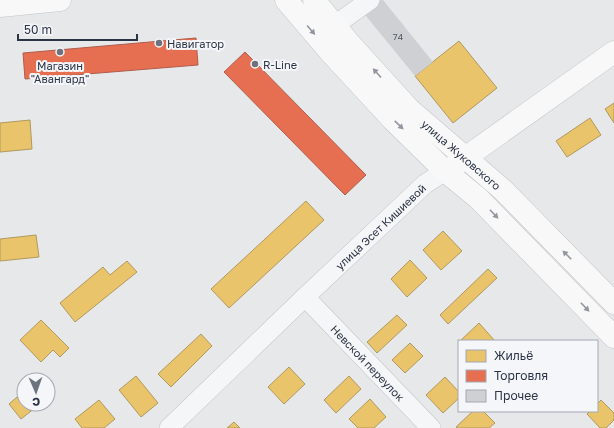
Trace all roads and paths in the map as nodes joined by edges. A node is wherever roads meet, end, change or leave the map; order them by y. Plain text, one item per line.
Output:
1 (60, 0) edge
2 (286, 0) edge
3 (314, 0) edge
4 (370, 0) edge
5 (0, 6) edge
6 (335, 25) junction
7 (614, 52) edge
8 (466, 158) junction
9 (446, 171) junction
10 (305, 297) junction
11 (614, 303) edge
12 (614, 337) edge
13 (169, 428) edge
14 (430, 428) edge

1 - 5 main road
2 -> 9 main road
3 - 6 main road, улица Жуковского
4 - 6 street
8 -> 6 main road, улица Жуковского
7 - 8 main road, улица Эсет Кишиевой
8 - 9 main road, улица Эсет Кишиевой
11 -> 8 main road, улица Жуковского
9 - 10 street, улица Эсет Кишиевой
9 -> 12 main road
10 - 13 street, улица Эсет Кишиевой
10 - 14 street, Невской переулок

